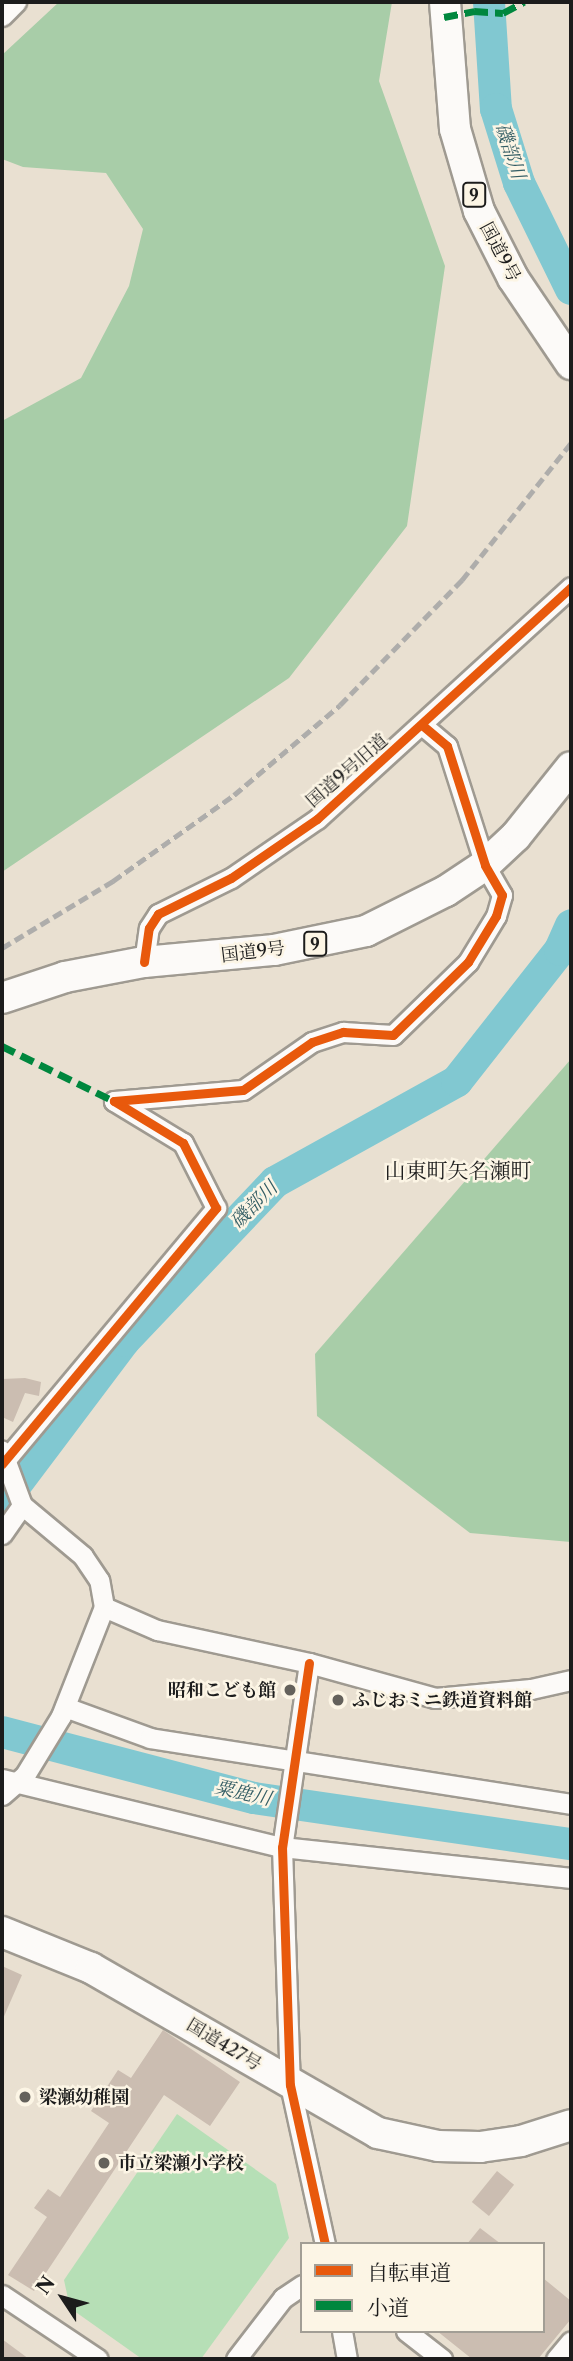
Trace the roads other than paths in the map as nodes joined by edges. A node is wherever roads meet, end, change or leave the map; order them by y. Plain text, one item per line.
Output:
1 (16, 2) edge
2 (445, 2) edge
3 (2, 16) edge
4 (571, 365) edge
5 (571, 587) edge
6 (422, 725) junction
7 (571, 767) edge
8 (485, 865) junction
9 (144, 962) junction
10 (2, 998) edge
11 (3, 1457) edge
12 (22, 1504) junction
13 (2, 1534) edge
14 (104, 1608) junction
15 (309, 1663) junction
16 (571, 1680) edge
17 (63, 1712) junction
18 (292, 1764) junction
19 (11, 1783) edge
20 (571, 1804) edge
21 (282, 1844) junction
22 (571, 1878) edge
23 (2, 1932) edge
24 (290, 2085) junction
25 (571, 2124) edge
26 (325, 2242) edge
27 (300, 2286) edge
28 (2, 2295) edge
29 (342, 2333) edge
30 (409, 2333) edge
31 (571, 2342) edge
32 (99, 2359) edge
33 (236, 2359) edge
34 (347, 2359) edge
35 (442, 2359) edge
36 (556, 2359) edge

1 - 3 street
2 - 4 highway, 国道9号 / 9
5 - 6 street, 国道9号旧道
6 - 8 street
6 - 9 street, 国道9号旧道
7 - 8 highway, 国道9号 / 9
8 - 9 highway, 国道9号 / 9
8 - 11 street
9 - 10 highway, 国道9号 / 9
11 - 12 street
12 - 13 street
12 - 14 street
14 - 15 street
14 - 17 street
15 - 16 street
15 - 18 street
17 - 18 street
17 - 19 street
18 - 20 street
18 - 21 street
19 - 21 street
21 - 22 street
21 - 24 street
23 - 24 highway, 国道427号
24 - 25 highway, 国道427号
24 - 26 street
27 - 33 street
28 - 32 street
29 - 34 street
30 - 35 street
31 - 36 street

